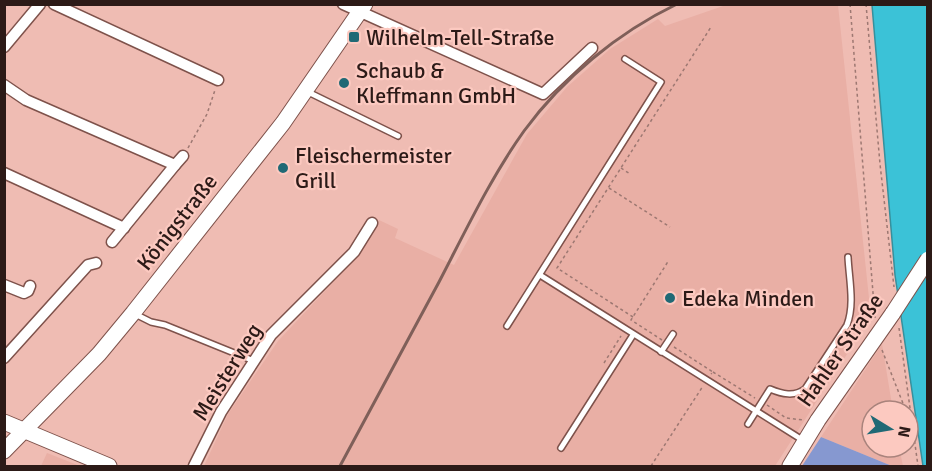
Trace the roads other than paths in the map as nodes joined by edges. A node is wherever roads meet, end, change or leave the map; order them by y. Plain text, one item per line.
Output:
1 (40, 4) edge
2 (54, 4) edge
3 (343, 4) edge
4 (362, 8) edge
5 (4, 46) edge
6 (592, 48) dead end
7 (625, 59) dead end
8 (218, 80) road end
9 (4, 84) edge
10 (307, 91) junction
11 (399, 136) dead end
12 (183, 156) road end
13 (175, 165) junction
14 (4, 173) edge
15 (372, 223) dead end
16 (124, 228) junction
17 (112, 242) dead end
18 (848, 257) dead end
19 (927, 259) edge
20 (96, 263) dead end
21 (540, 275) junction
22 (4, 285) edge
23 (30, 286) dead end
24 (133, 313) junction
25 (507, 326) dead end
26 (673, 334) dead end
27 (633, 335) junction
28 (661, 352) junction
29 (4, 358) edge
30 (254, 361) junction
31 (756, 412) junction
32 (4, 422) edge
33 (748, 424) dead end
34 (24, 430) junction
35 (805, 441) junction
36 (561, 448) dead end
37 (4, 451) edge
38 (109, 466) edge
39 (194, 466) edge
40 (790, 466) edge

1 - 5 street
2 - 8 street
3 - 4 street
4 - 6 street
4 - 10 main road, Königstraße
7 - 21 lane
9 - 13 street
10 - 11 lane
10 - 24 main road, Königstraße
12 - 13 street
13 - 16 street
14 - 16 street
15 - 30 street, Meisterweg
16 - 17 street
18 - 31 lane
19 - 35 main road, Hahler Straße, bridge
20 - 29 street
21 - 25 lane
21 - 27 lane
22 - 23 street
24 - 30 lane
24 - 34 main road, Königstraße
26 - 28 lane
27 - 28 lane
27 - 36 lane
28 - 31 lane
30 - 39 street, Meisterweg
31 - 33 lane
31 - 35 lane
32 - 34 main road
34 - 37 main road, Königstraße
34 - 38 main road
35 - 40 main road, Hahler Straße

